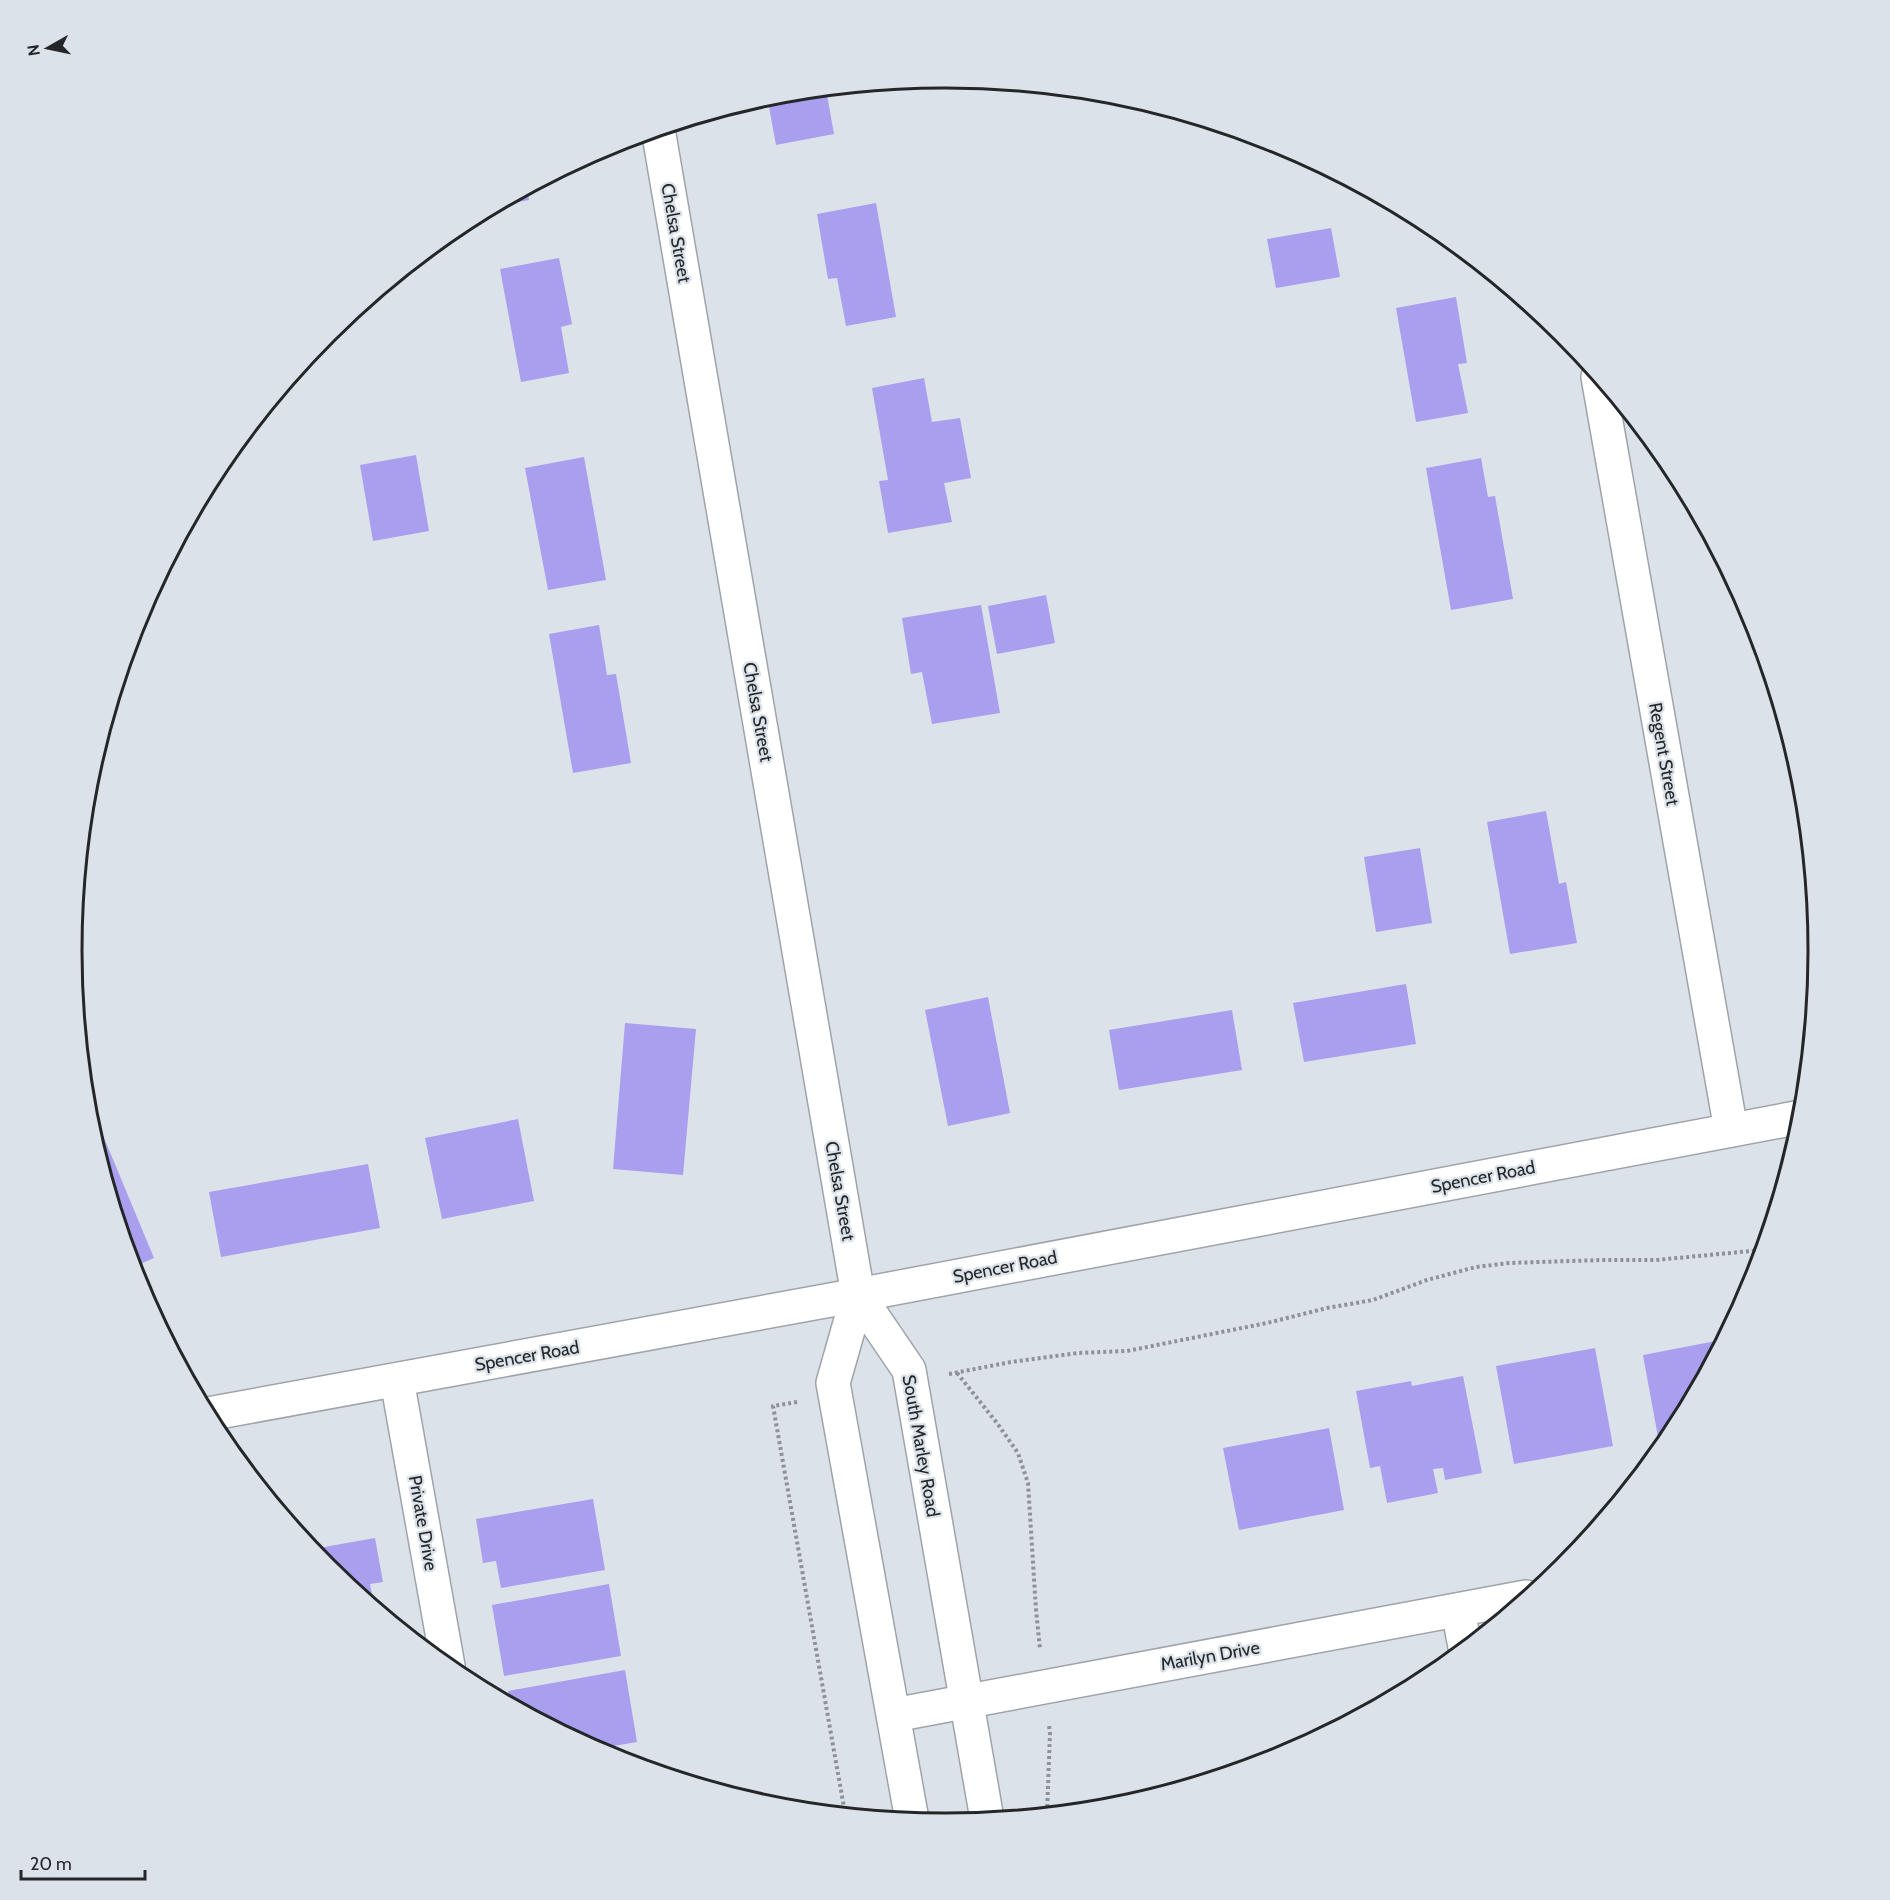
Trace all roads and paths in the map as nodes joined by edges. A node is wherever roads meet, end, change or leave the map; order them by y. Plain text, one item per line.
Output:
1 (659, 136) edge
2 (1600, 390) edge
3 (1791, 1119) edge
4 (1731, 1130) junction
5 (1753, 1251) edge
6 (858, 1295) junction
7 (957, 1373) junction
8 (398, 1380) junction
9 (910, 1382) junction
10 (835, 1396) junction
11 (218, 1412) edge
12 (1512, 1600) edge
13 (1458, 1610) junction
14 (1463, 1639) edge
15 (446, 1652) edge
16 (1044, 1686) junction
17 (966, 1702) junction
18 (894, 1715) junction
19 (844, 1806) edge
20 (1047, 1806) edge
21 (911, 1812) edge
22 (986, 1812) edge

1 - 6 street, Chelsa Street
2 - 4 street, Regent Street
3 - 4 street, Spencer Road
4 - 6 street, Spencer Road
5 - 7 path
6 - 8 street, Spencer Road
6 - 9 street, South Marley Road
6 - 10 street
7 - 9 path
7 - 16 path
8 - 11 street, Spencer Road
8 - 15 street, Private Drive
9 - 17 street, South Marley Road
10 - 18 street
10 - 19 path
12 - 13 street, Marilyn Drive
13 - 14 street
13 - 16 street, Marilyn Drive
16 - 17 street, Marilyn Drive
16 - 20 path
17 - 18 street, Marilyn Drive
17 - 22 street, South Marley Road
18 - 21 street

